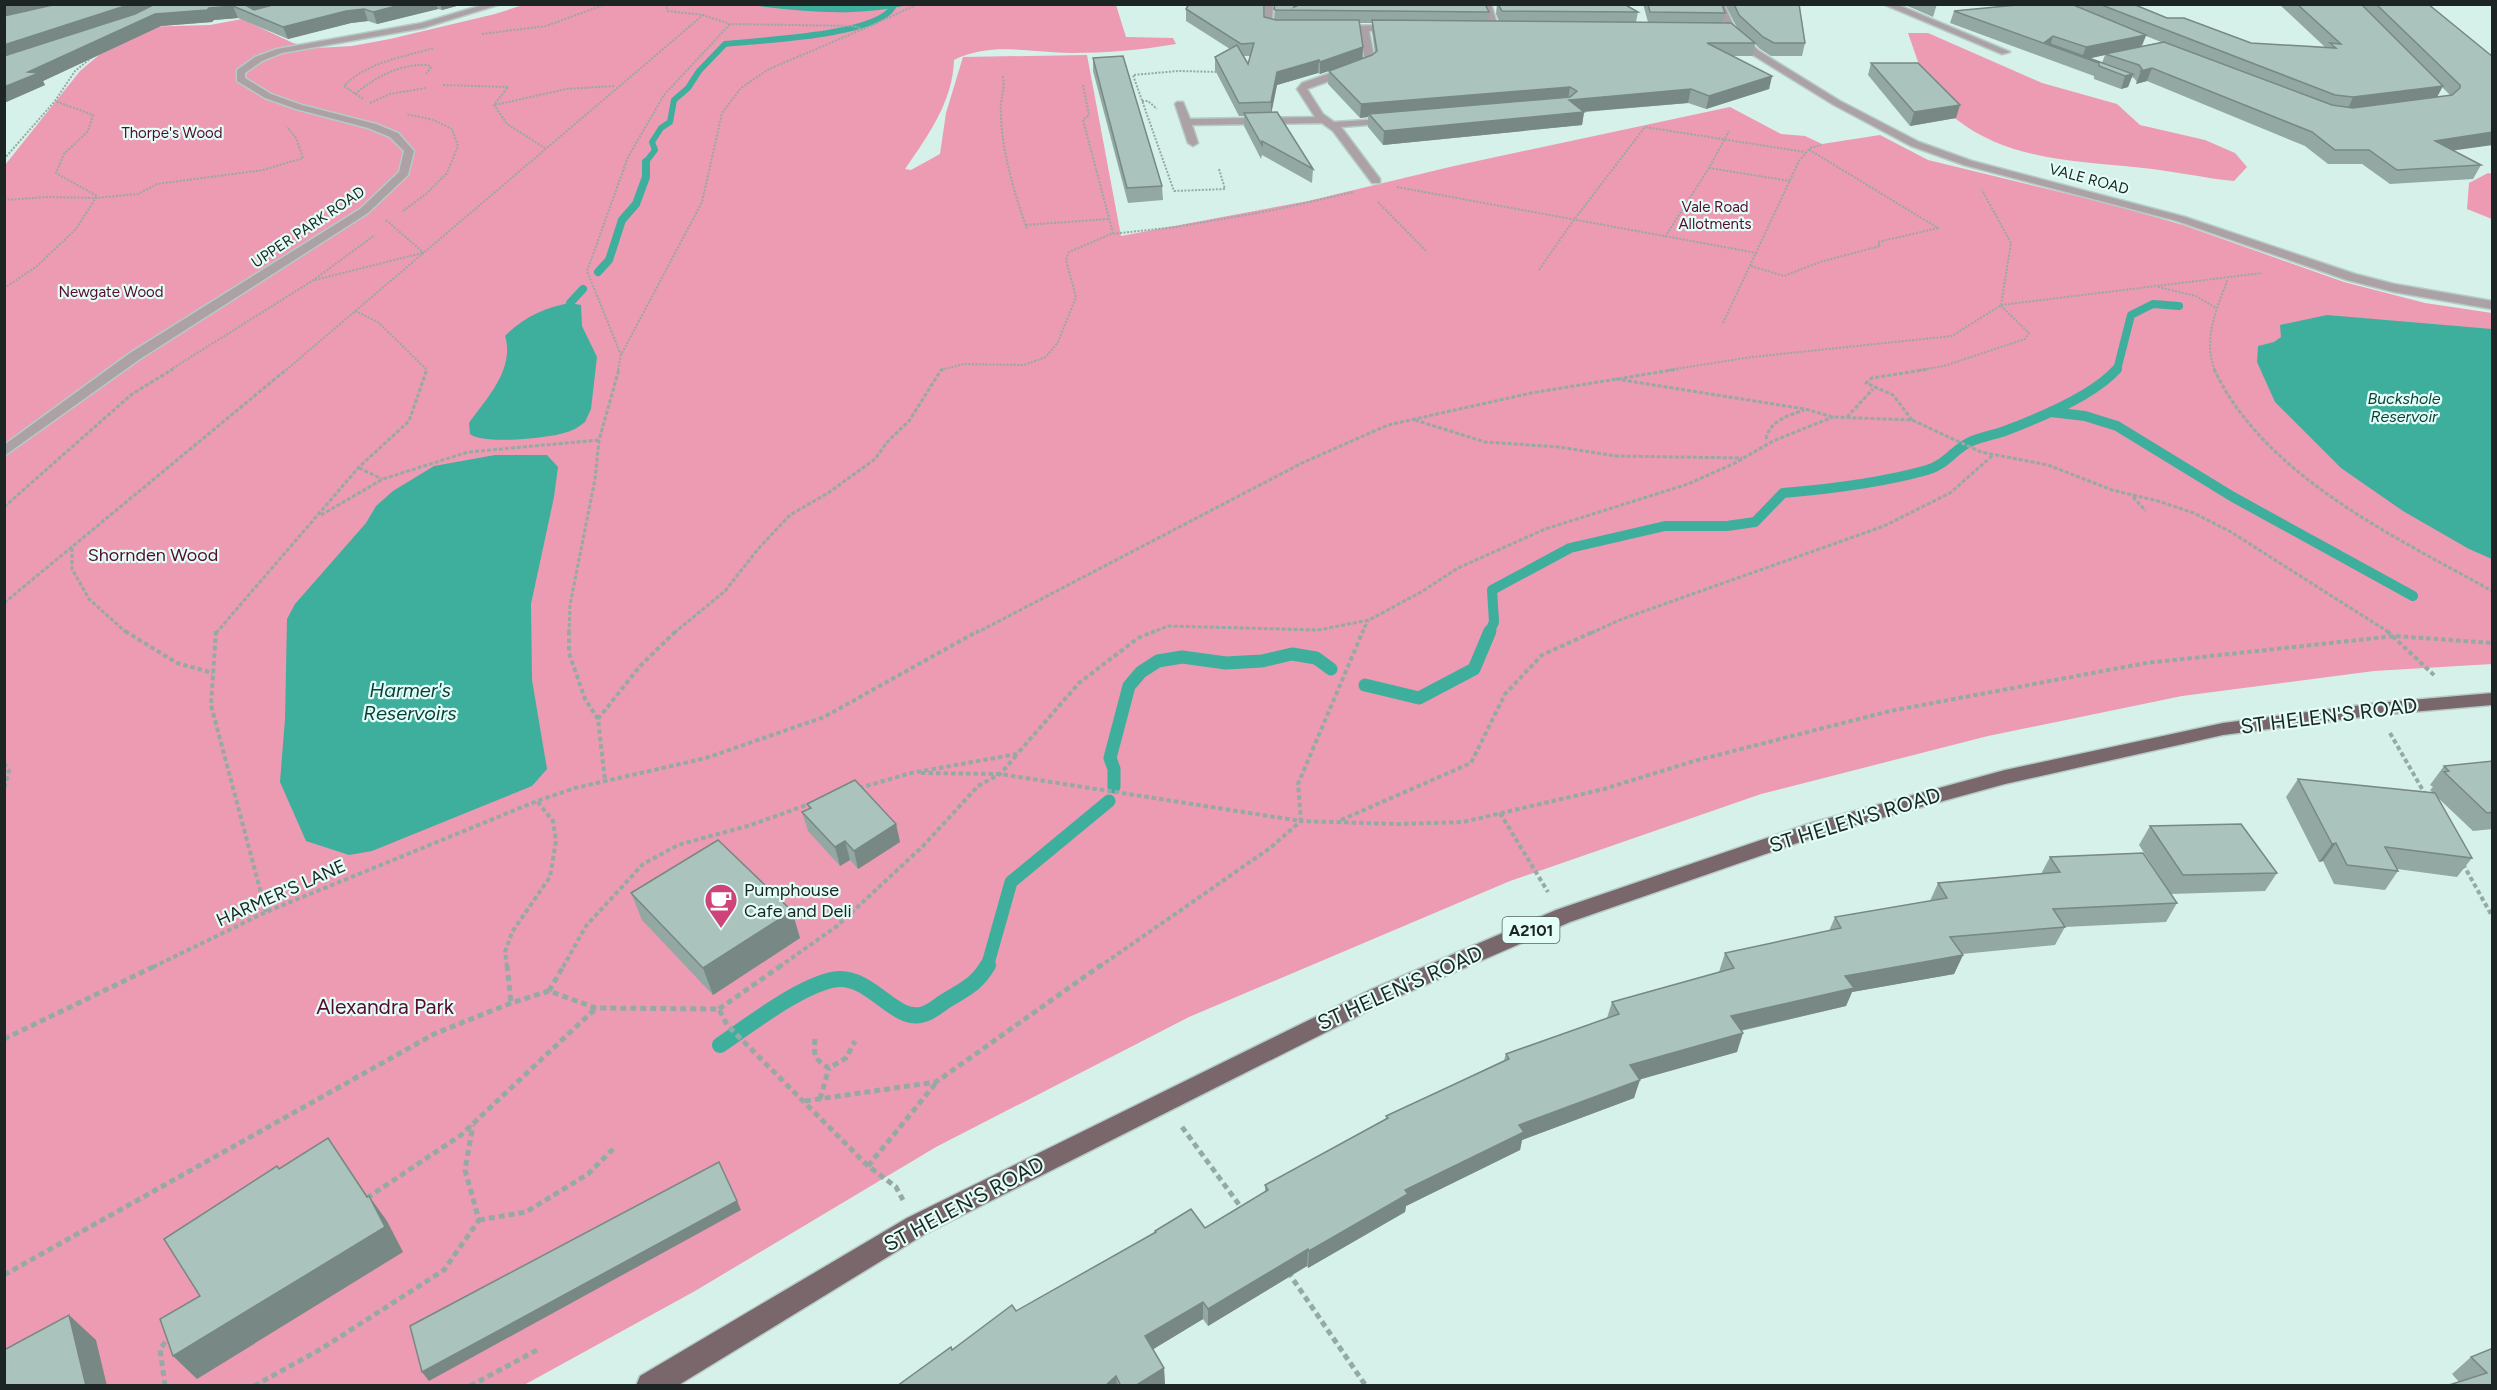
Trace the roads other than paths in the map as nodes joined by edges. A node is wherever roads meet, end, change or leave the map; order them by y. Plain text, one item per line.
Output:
1 (497, 4) edge
2 (1269, 4) edge
3 (1487, 4) edge
4 (1720, 4) edge
5 (1887, 4) edge
6 (1298, 27) edge
7 (1331, 28) edge
8 (1364, 28) junction
9 (1408, 28) edge
10 (1485, 28) edge
11 (1496, 28) junction
12 (1508, 28) edge
13 (1719, 30) edge
14 (1731, 30) junction
15 (2006, 52) dead end
16 (1179, 104) dead end
17 (1403, 119) edge
18 (1187, 122) junction
19 (1328, 123) junction
20 (1193, 143) dead end
21 (1380, 183) road end
22 (2493, 305) edge
23 (4, 452) edge
24 (2493, 699) edge
25 (650, 1386) edge

1 - 23 street, UPPER PARK ROAD
2 - 6 street
3 - 11 street
4 - 14 street, VALE ROAD
5 - 15 street
7 - 8 street
8 - 9 street
8 - 19 street
10 - 11 street
11 - 12 street
13 - 14 street
14 - 22 street, VALE ROAD
16 - 18 street
17 - 19 street
18 - 19 street
18 - 20 street
19 - 21 street
24 - 25 main road, ST HELEN'S ROAD / A2101

